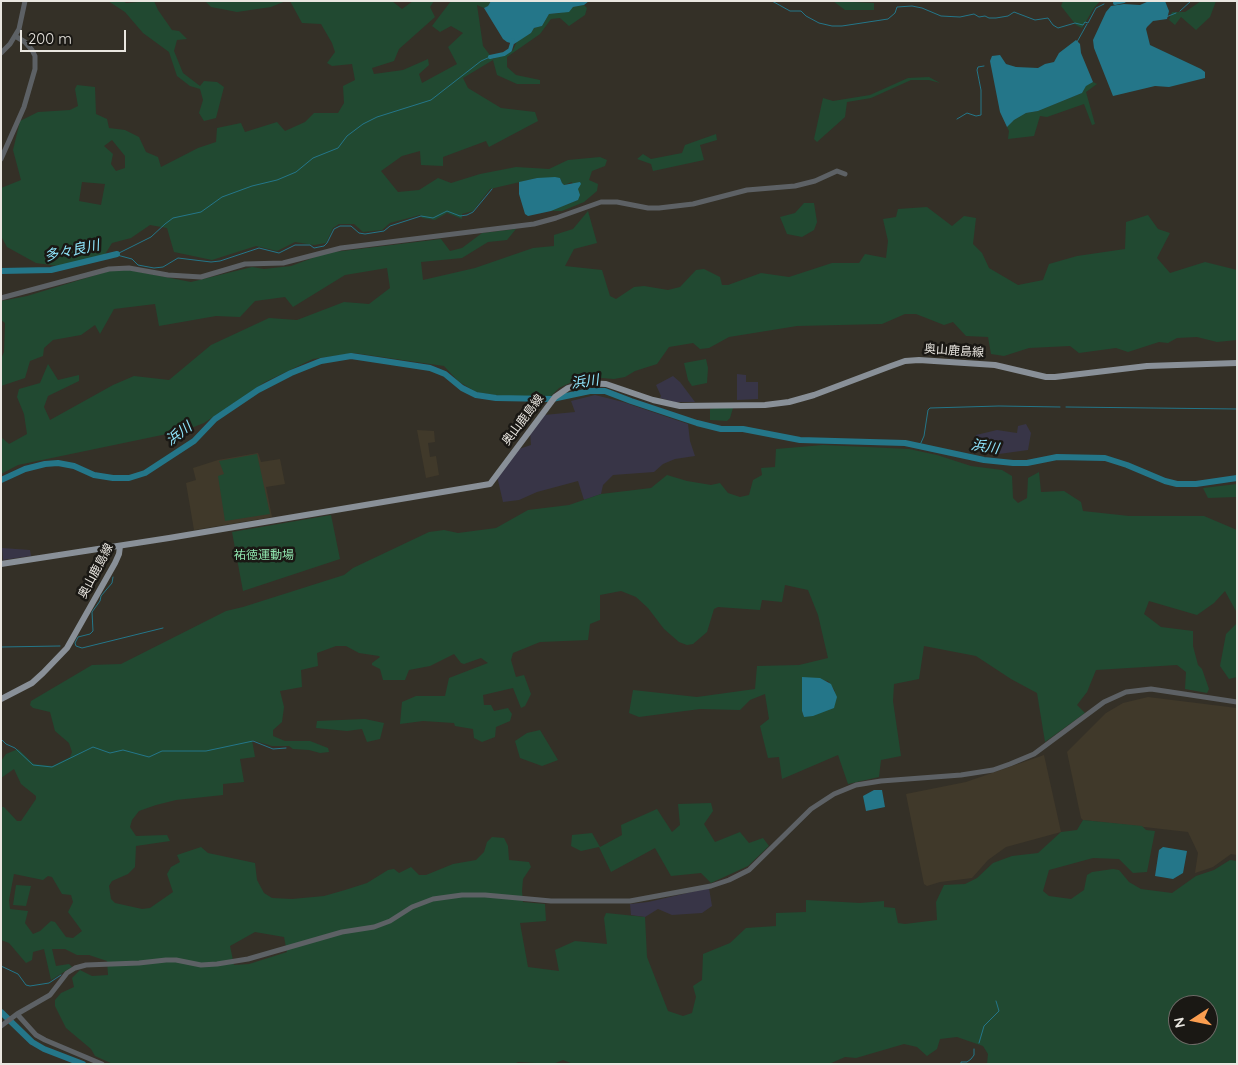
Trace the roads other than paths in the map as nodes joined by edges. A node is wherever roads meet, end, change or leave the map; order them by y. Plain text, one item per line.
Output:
1 (25, 1) edge
2 (15, 36) junction
3 (1, 53) edge
4 (1, 159) edge
5 (845, 174) dead end
6 (1, 298) edge
7 (1237, 362) edge
8 (120, 546) junction
9 (1, 564) edge
10 (1, 700) edge
11 (1237, 702) edge
12 (17, 1014) junction
13 (3, 1025) edge
14 (102, 1064) edge

1 - 2 street
2 - 3 street
2 - 4 street
5 - 6 street
7 - 8 main road, 奥山鹿島線
8 - 9 main road
8 - 10 main road, 奥山鹿島線
11 - 12 street
12 - 13 street
12 - 14 street

